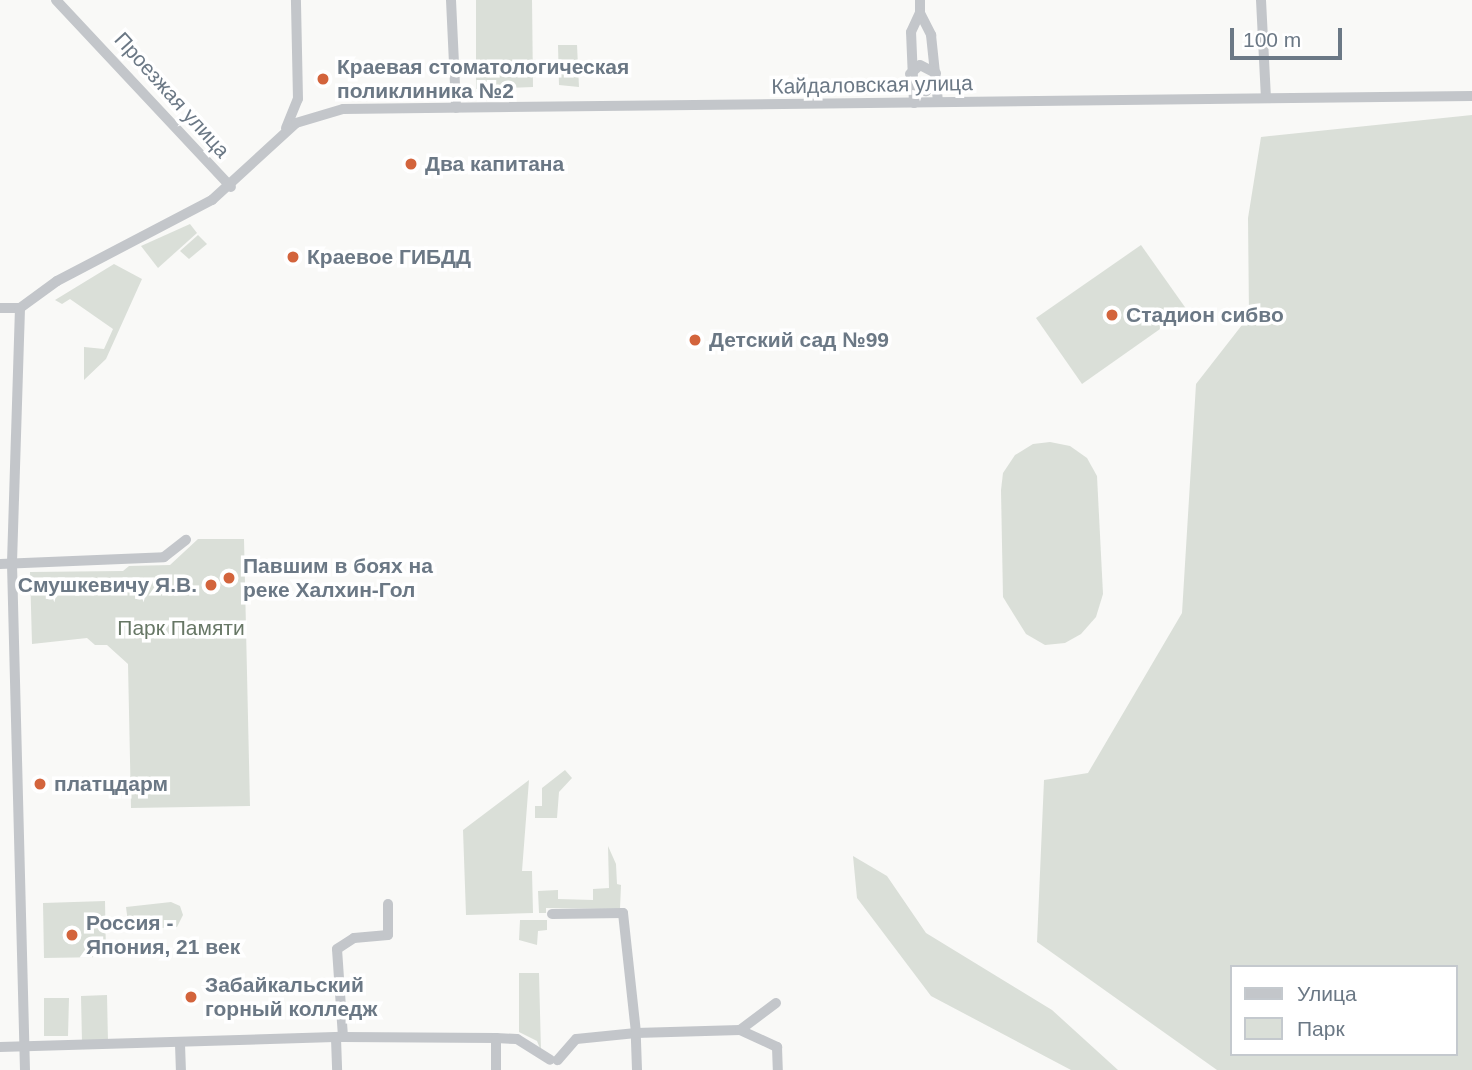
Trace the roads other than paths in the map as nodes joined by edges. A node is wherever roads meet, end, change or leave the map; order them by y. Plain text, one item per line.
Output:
1 (56, 0) edge
2 (296, 0) edge
3 (451, 0) edge
4 (920, 0) edge
5 (1261, 0) edge
6 (920, 13) junction
7 (937, 78) junction
8 (910, 79) junction
9 (1472, 96) edge
10 (1266, 98) junction
11 (938, 102) junction
12 (914, 103) junction
13 (456, 108) junction
14 (280, 138) junction
15 (231, 187) junction
16 (20, 308) junction
17 (0, 309) edge
18 (186, 540) dead end
19 (0, 564) edge
20 (12, 564) junction
21 (387, 904) dead end
22 (552, 914) dead end
23 (776, 1003) dead end
24 (740, 1030) junction
25 (636, 1033) junction
26 (339, 1038) junction
27 (496, 1038) junction
28 (180, 1044) junction
29 (24, 1046) junction
30 (0, 1047) edge
31 (25, 1070) edge
32 (181, 1070) edge
33 (337, 1070) edge
34 (496, 1070) edge
35 (637, 1070) edge
36 (778, 1070) edge

1 - 15 street, Проезжая улица
2 - 14 street
3 - 13 street
4 - 6 street
5 - 10 street
6 - 7 street
6 - 8 street
7 - 8 street
7 - 8 street
7 - 11 street
8 - 12 street
9 - 10 street, Кайдаловская улица
10 - 11 street, Кайдаловская улица
11 - 12 street, Кайдаловская улица
12 - 13 street, Кайдаловская улица
13 - 14 street, Кайдаловская улица
14 - 15 street
15 - 16 street
16 - 17 street
16 - 20 street
18 - 20 street
19 - 20 street
20 - 29 street
21 - 26 street
22 - 25 street
23 - 24 street
24 - 25 street
24 - 36 street
25 - 27 street
25 - 35 street
26 - 27 street
26 - 28 street
26 - 33 street
27 - 34 street
28 - 29 street
28 - 32 street
29 - 30 street
29 - 31 street

